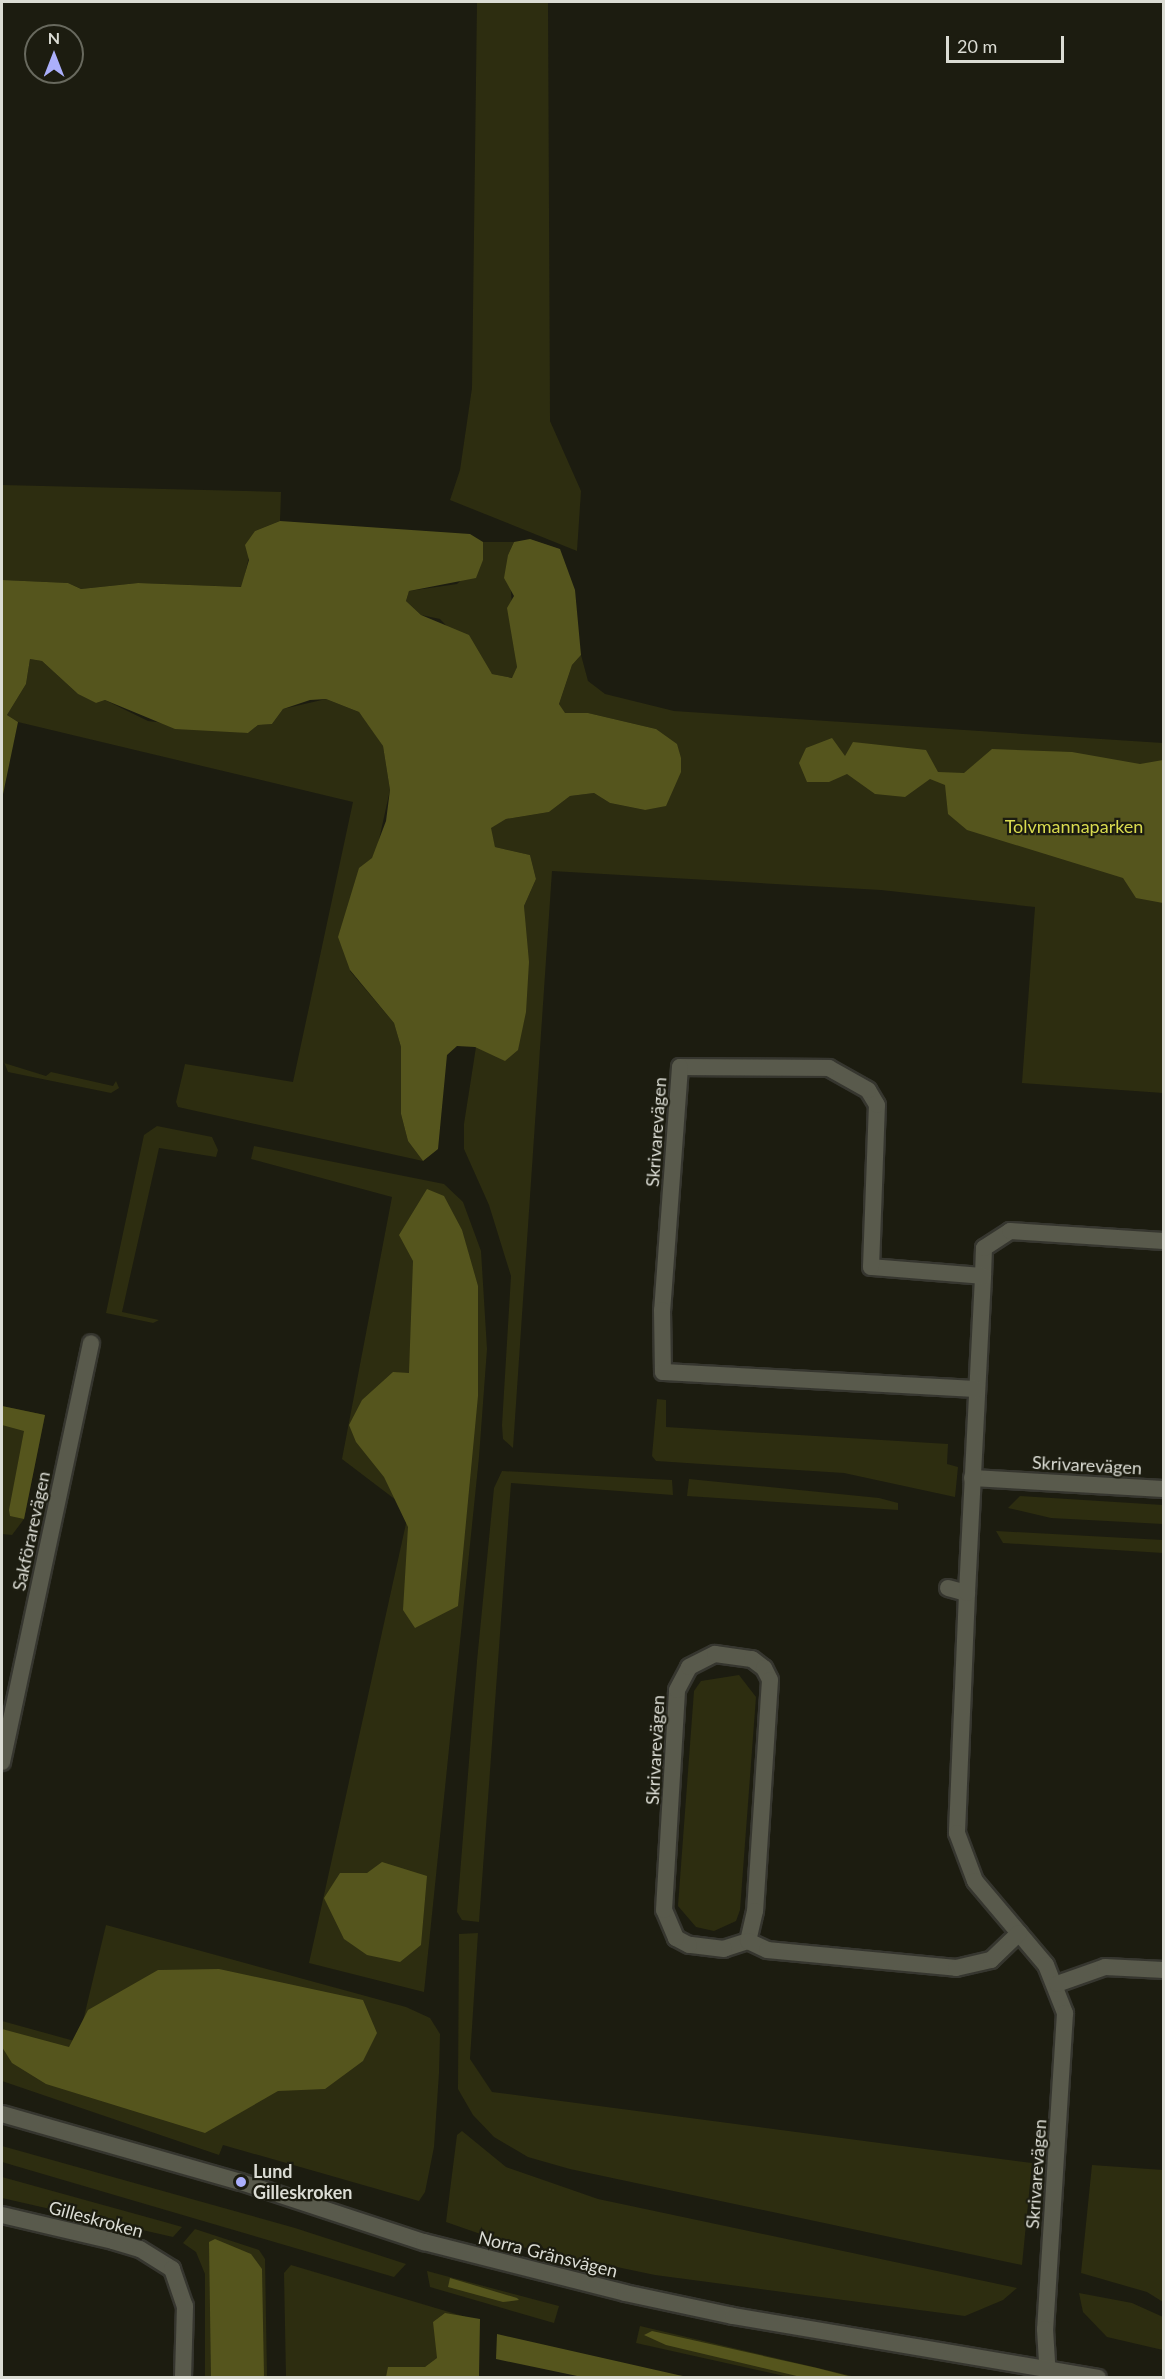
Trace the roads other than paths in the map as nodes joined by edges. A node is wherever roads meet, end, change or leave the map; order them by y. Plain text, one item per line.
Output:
1 (1164, 1241) edge
2 (983, 1276) junction
3 (91, 1343) dead end
4 (977, 1389) junction
5 (972, 1478) junction
6 (1164, 1489) edge
7 (948, 1588) dead end
8 (967, 1593) junction
9 (2, 1762) edge
10 (1019, 1934) junction
11 (748, 1941) junction
12 (1164, 1970) edge
13 (1057, 1984) junction
14 (2, 2114) edge
15 (2, 2215) edge
16 (1048, 2373) edge
17 (183, 2378) edge
18 (1098, 2378) edge

1 - 2 street, Skrivarevägen
2 - 4 street, Skrivarevägen
2 - 4 street, Skrivarevägen
3 - 9 street, Sakförarevägen
4 - 5 street, Skrivarevägen
5 - 6 street, Skrivarevägen
5 - 8 street, Skrivarevägen
7 - 8 street
8 - 10 street, Skrivarevägen
10 - 11 street
10 - 13 street, Skrivarevägen
11 - 11 street, Skrivarevägen
12 - 13 street
13 - 16 street, Skrivarevägen
14 - 16 street, Norra Gränsvägen
15 - 17 street, Gilleskroken
16 - 18 street, Norra Gränsvägen

